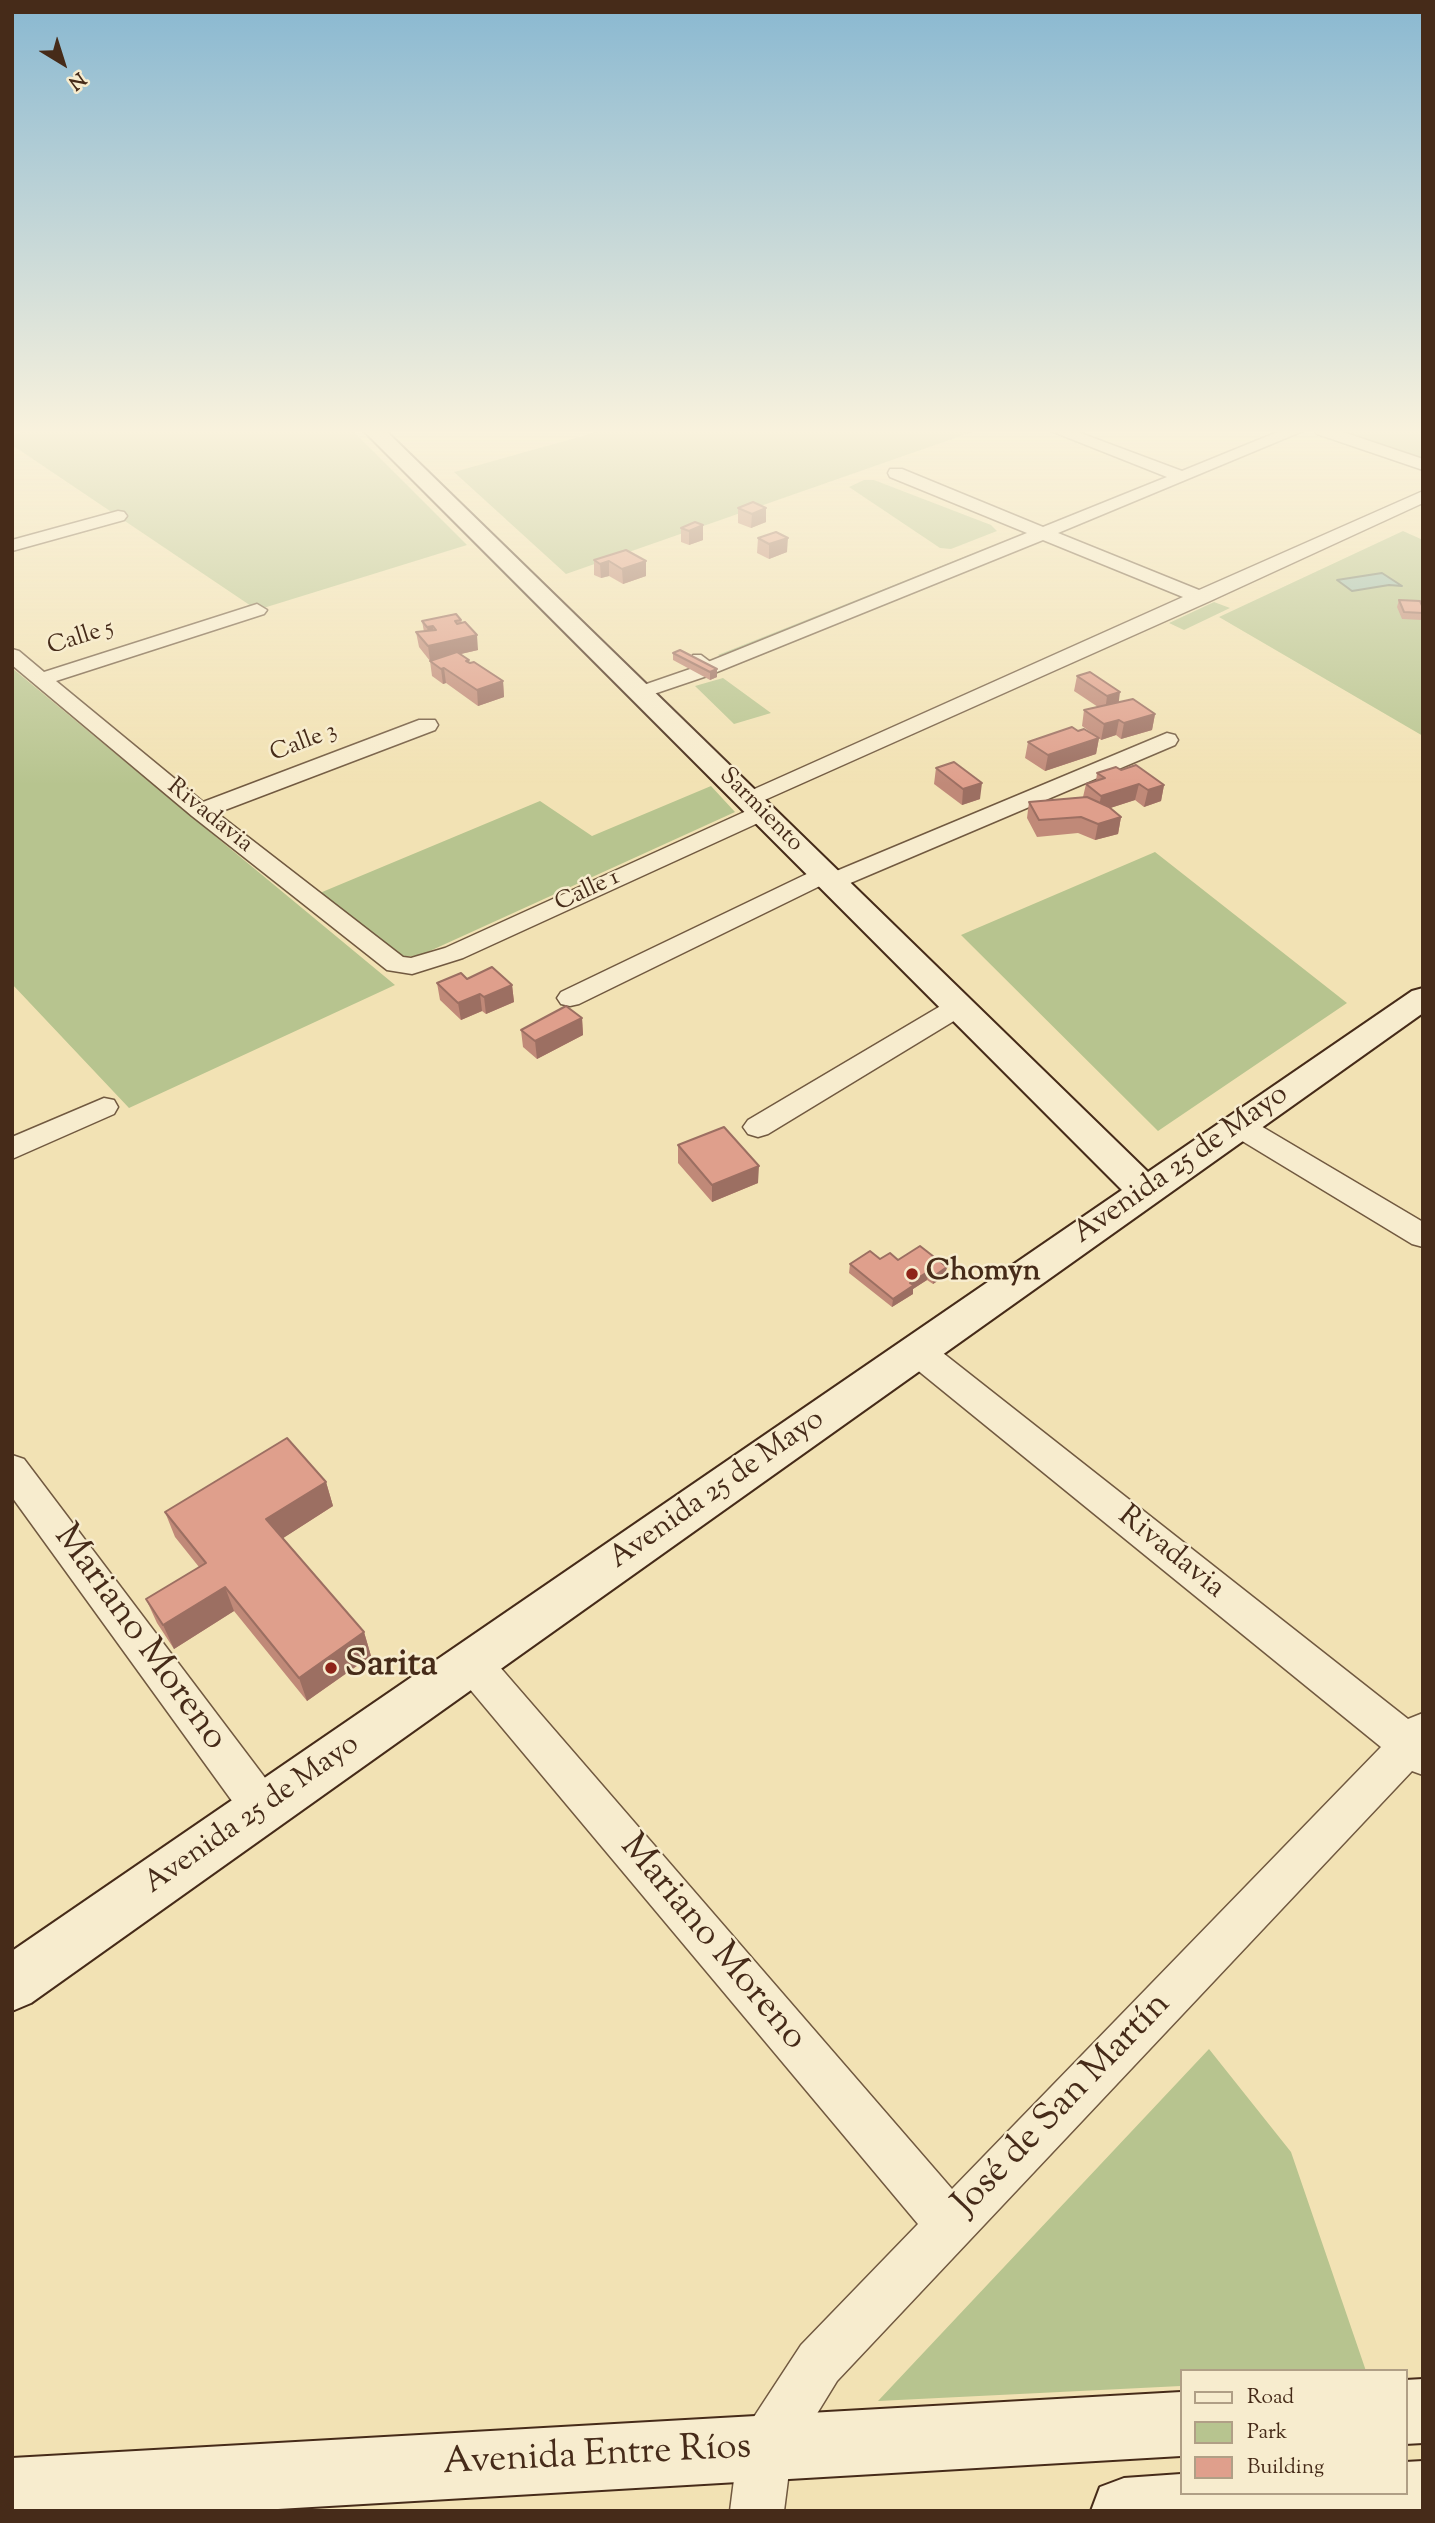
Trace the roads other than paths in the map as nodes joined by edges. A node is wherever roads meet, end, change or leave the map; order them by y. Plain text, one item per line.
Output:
1 (493, 549) edge
2 (988, 549) edge
3 (1081, 549) edge
4 (1308, 549) edge
5 (1201, 598) junction
6 (257, 610) dead end
7 (12, 655) edge
8 (42, 680) junction
9 (633, 687) junction
10 (427, 725) dead end
11 (1167, 740) dead end
12 (755, 807) junction
13 (200, 811) junction
14 (828, 879) junction
15 (412, 966) joint
16 (570, 998) dead end
17 (1423, 998) edge
18 (958, 1007) junction
19 (104, 1107) dead end
20 (1239, 1126) junction
21 (758, 1127) dead end
22 (12, 1149) edge
23 (1146, 1192) junction
24 (1423, 1236) edge
25 (917, 1352) junction
26 (12, 1469) edge
27 (472, 1663) junction
28 (1418, 1744) edge
29 (263, 1809) junction
30 (12, 1984) edge
31 (951, 2225) junction
32 (1180, 2424) edge
33 (765, 2448) junction
34 (12, 2491) edge
35 (1405, 2495) edge
36 (757, 2511) edge
37 (1124, 2511) edge

1 - 9 street, Sarmiento
2 - 9 street
3 - 5 street
4 - 5 street, Calle 1
5 - 12 street, Calle 1
6 - 8 street, Calle 5
7 - 8 street, Rivadavia
8 - 13 street, Rivadavia
9 - 12 street, Sarmiento
10 - 13 street, Calle 3
11 - 14 street
12 - 14 street, Sarmiento
12 - 15 street, Calle 1
13 - 15 street, Rivadavia
14 - 16 street
14 - 18 street, Sarmiento
17 - 20 street, Avenida 25 de Mayo
18 - 21 street
18 - 23 street, Sarmiento
19 - 22 street
20 - 23 street, Avenida 25 de Mayo
20 - 24 street
23 - 25 street, Avenida 25 de Mayo
25 - 27 street, Avenida 25 de Mayo
25 - 28 street, Rivadavia
26 - 29 street, Mariano Moreno
27 - 29 street, Avenida 25 de Mayo
27 - 31 street, Mariano Moreno
28 - 31 street, José de San Martín
29 - 30 street, Avenida 25 de Mayo
31 - 33 street, José de San Martín
32 - 33 street, Avenida Entre Ríos
33 - 34 street, Avenida Entre Ríos
33 - 36 street, José de San Martín
35 - 37 street

